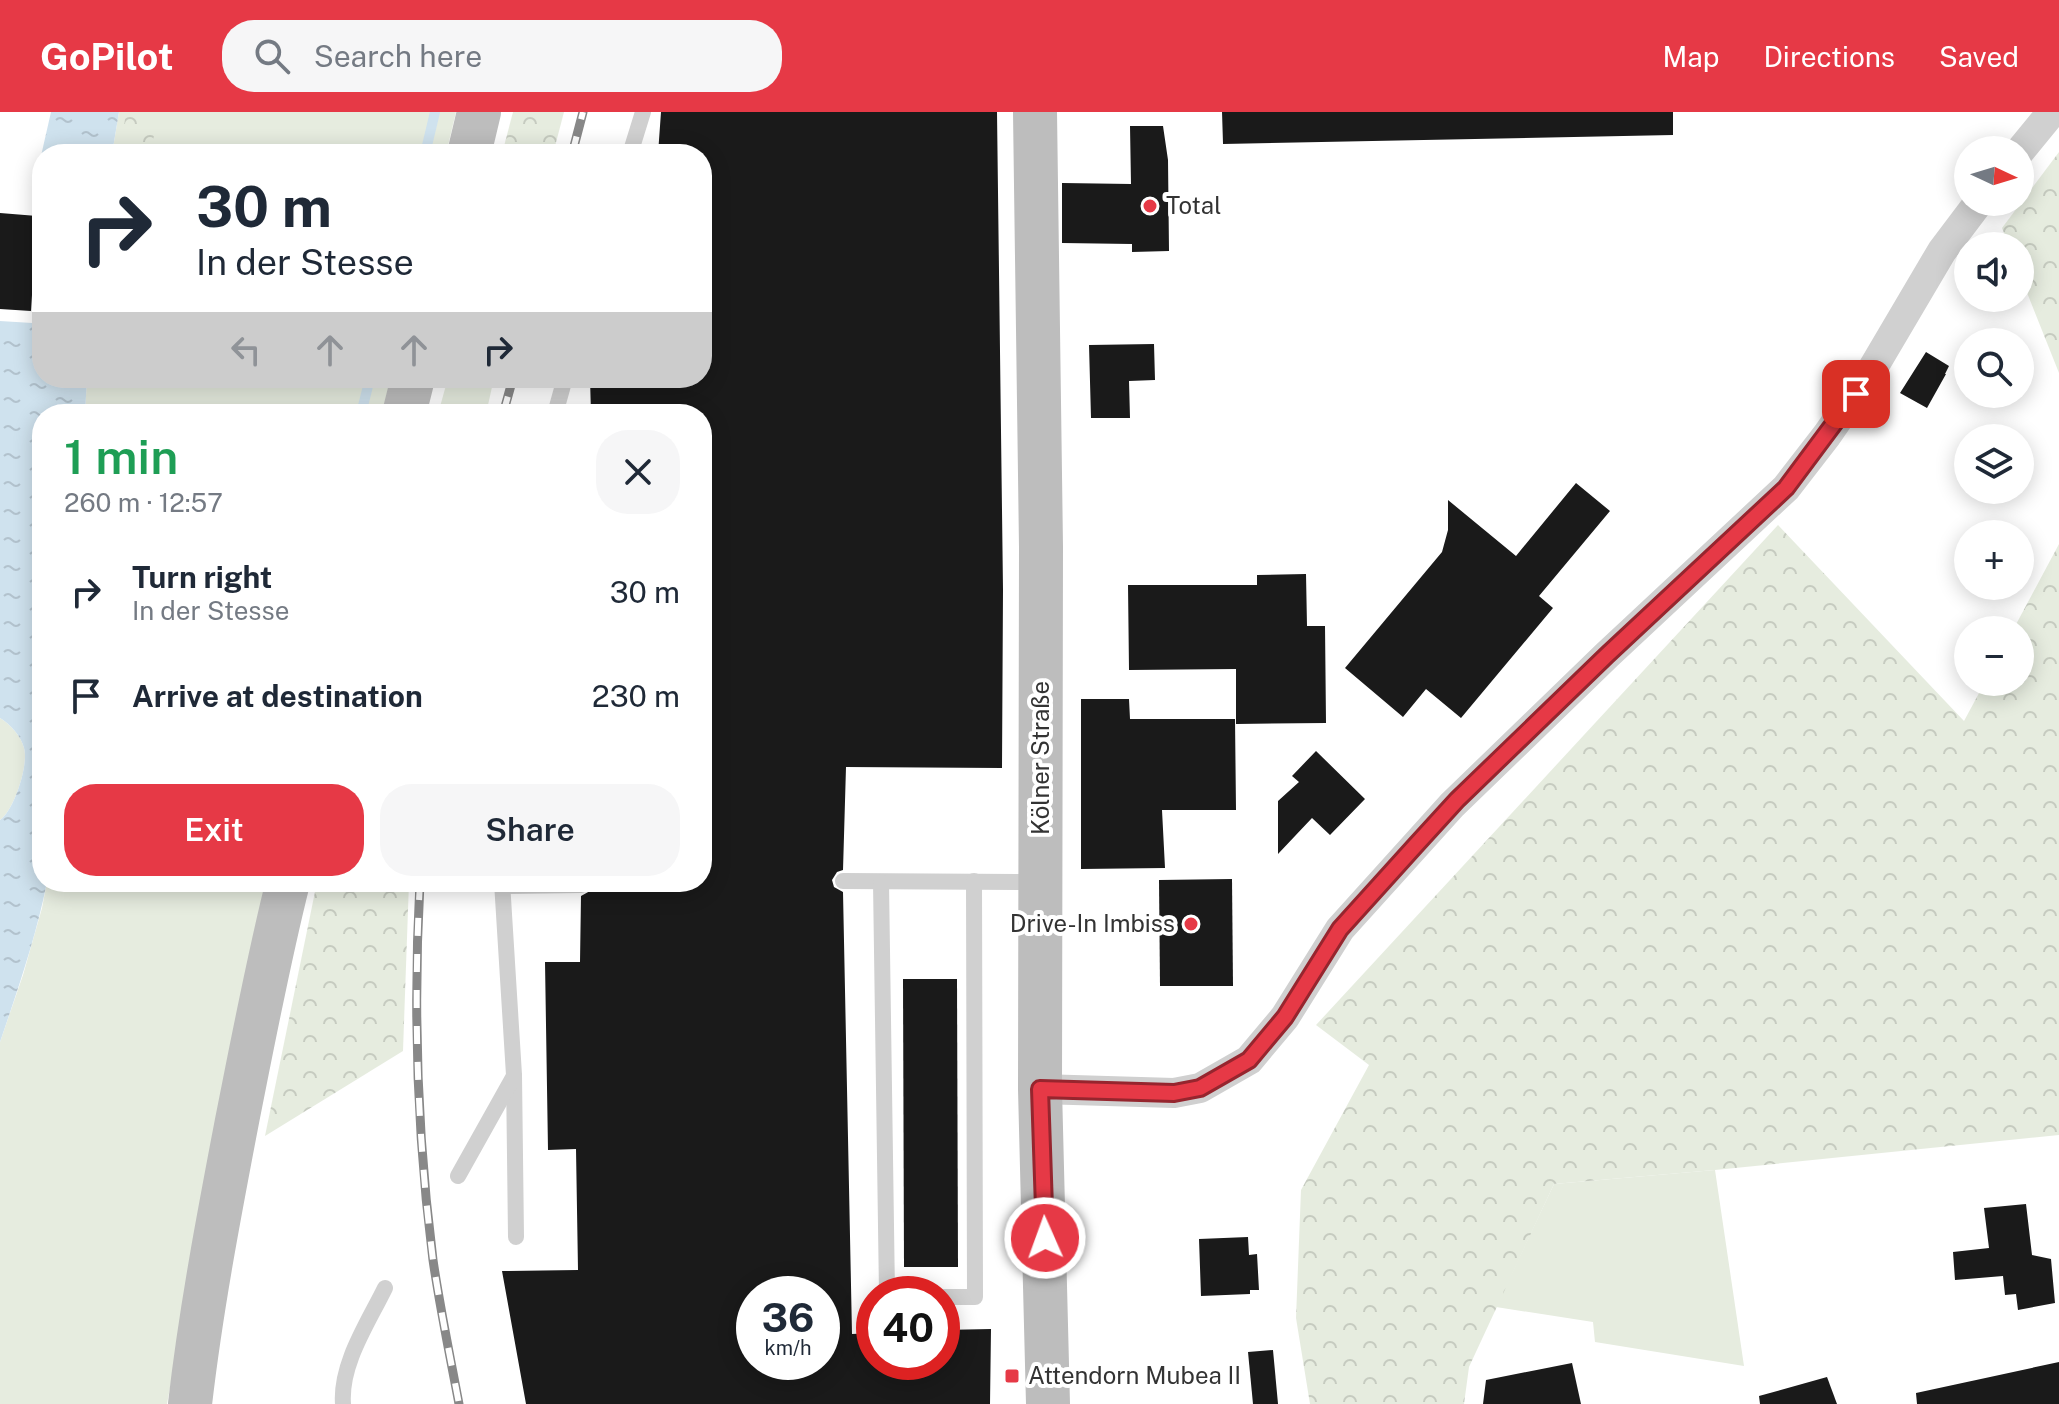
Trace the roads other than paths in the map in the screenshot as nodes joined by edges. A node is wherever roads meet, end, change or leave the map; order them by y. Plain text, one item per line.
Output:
1 (479, 112) edge
2 (643, 112) edge
3 (1035, 112) edge
4 (2052, 112) edge
5 (2032, 136) edge
6 (471, 144) edge
7 (633, 144) edge
8 (1968, 216) edge
9 (843, 881) dead end
10 (974, 881) junction
11 (881, 882) junction
12 (1040, 882) junction
13 (286, 892) edge
14 (502, 892) edge
15 (514, 1075) junction
16 (1040, 1089) junction
17 (458, 1176) dead end
18 (516, 1237) dead end
19 (887, 1276) edge
20 (385, 1288) dead end
21 (960, 1297) edge
22 (190, 1404) edge
23 (343, 1404) edge
24 (1048, 1404) edge

1 - 6 street
2 - 7 lane
3 - 12 street, Kölner Straße
4 - 5 street
8 - 16 street
9 - 11 lane
10 - 11 lane
10 - 12 lane
10 - 21 lane
11 - 19 lane
12 - 16 street, Kölner Straße
13 - 22 street
14 - 15 lane
15 - 17 lane
15 - 18 lane
16 - 24 street, Kölner Straße
20 - 23 lane

